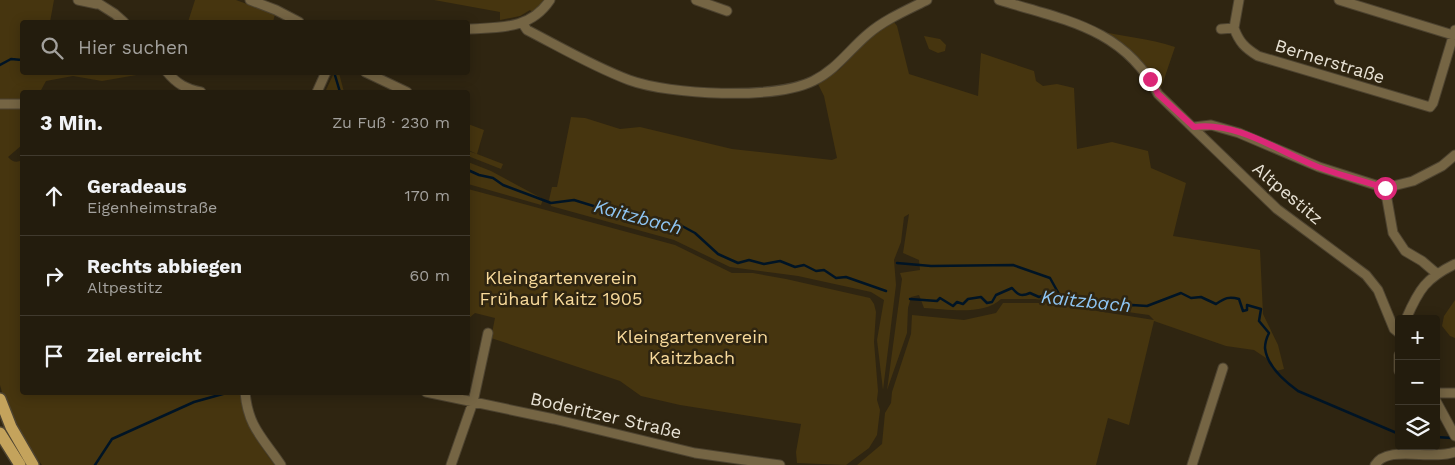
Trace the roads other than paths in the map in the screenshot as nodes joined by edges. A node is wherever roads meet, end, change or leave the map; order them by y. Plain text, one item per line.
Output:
1 (78, 0) edge
2 (250, 0) edge
3 (550, 0) edge
4 (696, 0) edge
5 (927, 0) edge
6 (999, 0) edge
7 (1239, 0) edge
8 (1339, 0) edge
9 (95, 2) edge
10 (727, 11) dead end
11 (122, 20) edge
12 (295, 20) edge
13 (524, 24) junction
14 (1234, 28) junction
15 (470, 29) edge
16 (1221, 29) dead end
17 (1454, 32) edge
18 (170, 75) edge
19 (325, 75) edge
20 (371, 75) edge
21 (184, 90) edge
22 (318, 90) edge
23 (403, 90) edge
24 (0, 104) edge
25 (20, 104) edge
26 (1194, 127) junction
27 (1455, 155) edge
28 (1385, 188) junction
29 (1455, 264) edge
30 (1436, 273) junction
31 (1408, 315) edge
32 (1395, 330) edge
33 (488, 333) dead end
34 (1223, 368) dead end
35 (1455, 392) edge
36 (1440, 393) edge
37 (245, 395) edge
38 (440, 395) edge
39 (0, 398) edge
40 (473, 402) junction
41 (1438, 405) edge
42 (0, 433) edge
43 (1454, 434) edge
44 (1402, 450) edge
45 (1455, 452) edge
46 (27, 463) edge
47 (281, 465) edge
48 (451, 465) edge
49 (780, 465) edge
50 (1192, 465) edge
51 (1375, 465) edge

1 - 9 street
2 - 12 street
3 - 13 street
4 - 10 street
5 - 13 street
6 - 26 street, Altpestitz
7 - 14 street
8 - 17 street
9 - 11 street
13 - 15 street
14 - 16 street
14 - 17 street, Bernerstraße
18 - 21 street
19 - 22 street
20 - 23 street
24 - 25 street
26 - 28 street
26 - 32 street, Altpestitz
27 - 28 street
28 - 30 street
29 - 30 street
30 - 31 street
33 - 40 street
34 - 50 street
35 - 36 street
37 - 47 street
38 - 40 street, Boderitzer Straße
39 - 46 main road
40 - 48 street
40 - 49 street, Boderitzer Straße
41 - 43 street
42 - 46 main road
44 - 45 street
44 - 51 street

